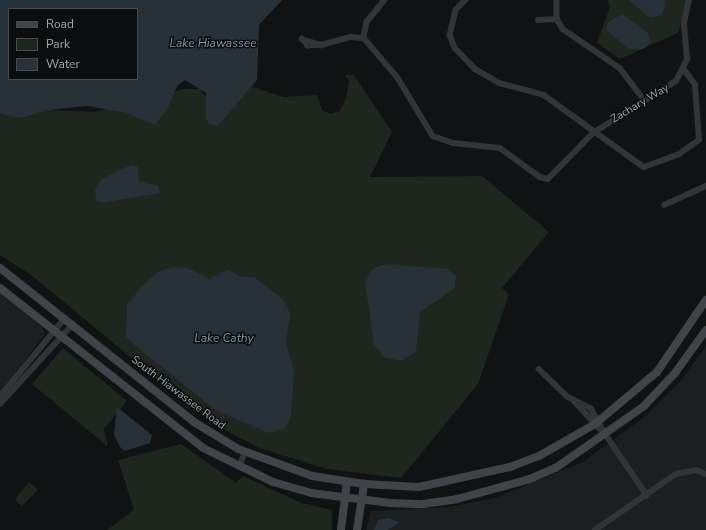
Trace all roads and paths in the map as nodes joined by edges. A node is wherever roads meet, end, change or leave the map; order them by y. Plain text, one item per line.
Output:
1 (385, 0) edge
2 (466, 0) edge
3 (557, 0) edge
4 (689, 0) edge
5 (557, 18) junction
6 (538, 20) dead end
7 (364, 38) junction
8 (321, 45) dead end
9 (684, 70) junction
10 (646, 101) junction
11 (593, 133) junction
12 (706, 186) edge
13 (664, 205) dead end
14 (0, 268) edge
15 (0, 288) edge
16 (706, 300) edge
17 (65, 318) junction
18 (72, 324) junction
19 (54, 330) junction
20 (706, 330) edge
21 (62, 337) junction
22 (22, 369) junction
23 (539, 369) dead end
24 (29, 375) junction
25 (0, 403) edge
26 (598, 422) junction
27 (606, 435) junction
28 (245, 452) junction
29 (239, 467) junction
30 (706, 474) edge
31 (347, 482) junction
32 (364, 484) junction
33 (647, 495) junction
34 (344, 499) junction
35 (361, 500) junction
36 (341, 530) edge
37 (357, 530) edge
38 (595, 530) edge

1 - 7 street
2 - 11 street
3 - 5 street
4 - 9 street
5 - 6 street
5 - 10 street
7 - 8 street
7 - 11 street, Zachary Way
9 - 10 street, Zachary Way
9 - 11 street
10 - 11 street, Zachary Way
12 - 13 street
14 - 17 street, South Hiawassee Road
15 - 19 street
16 - 26 street, South Hiawassee Road
17 - 18 street, South Hiawassee Road
17 - 19 street
18 - 21 street
18 - 28 street, South Hiawassee Road
19 - 21 street
19 - 22 street
20 - 27 street
21 - 24 street
21 - 29 street
22 - 24 street
22 - 25 street
23 - 26 street
24 - 25 street
26 - 27 street
26 - 32 street, South Hiawassee Road
27 - 33 street
27 - 35 street
28 - 29 street
28 - 31 street, South Hiawassee Road
29 - 34 street
30 - 33 street
31 - 32 street, South Hiawassee Road
31 - 34 street
32 - 35 street
33 - 38 street
34 - 35 street
34 - 36 street
35 - 37 street

